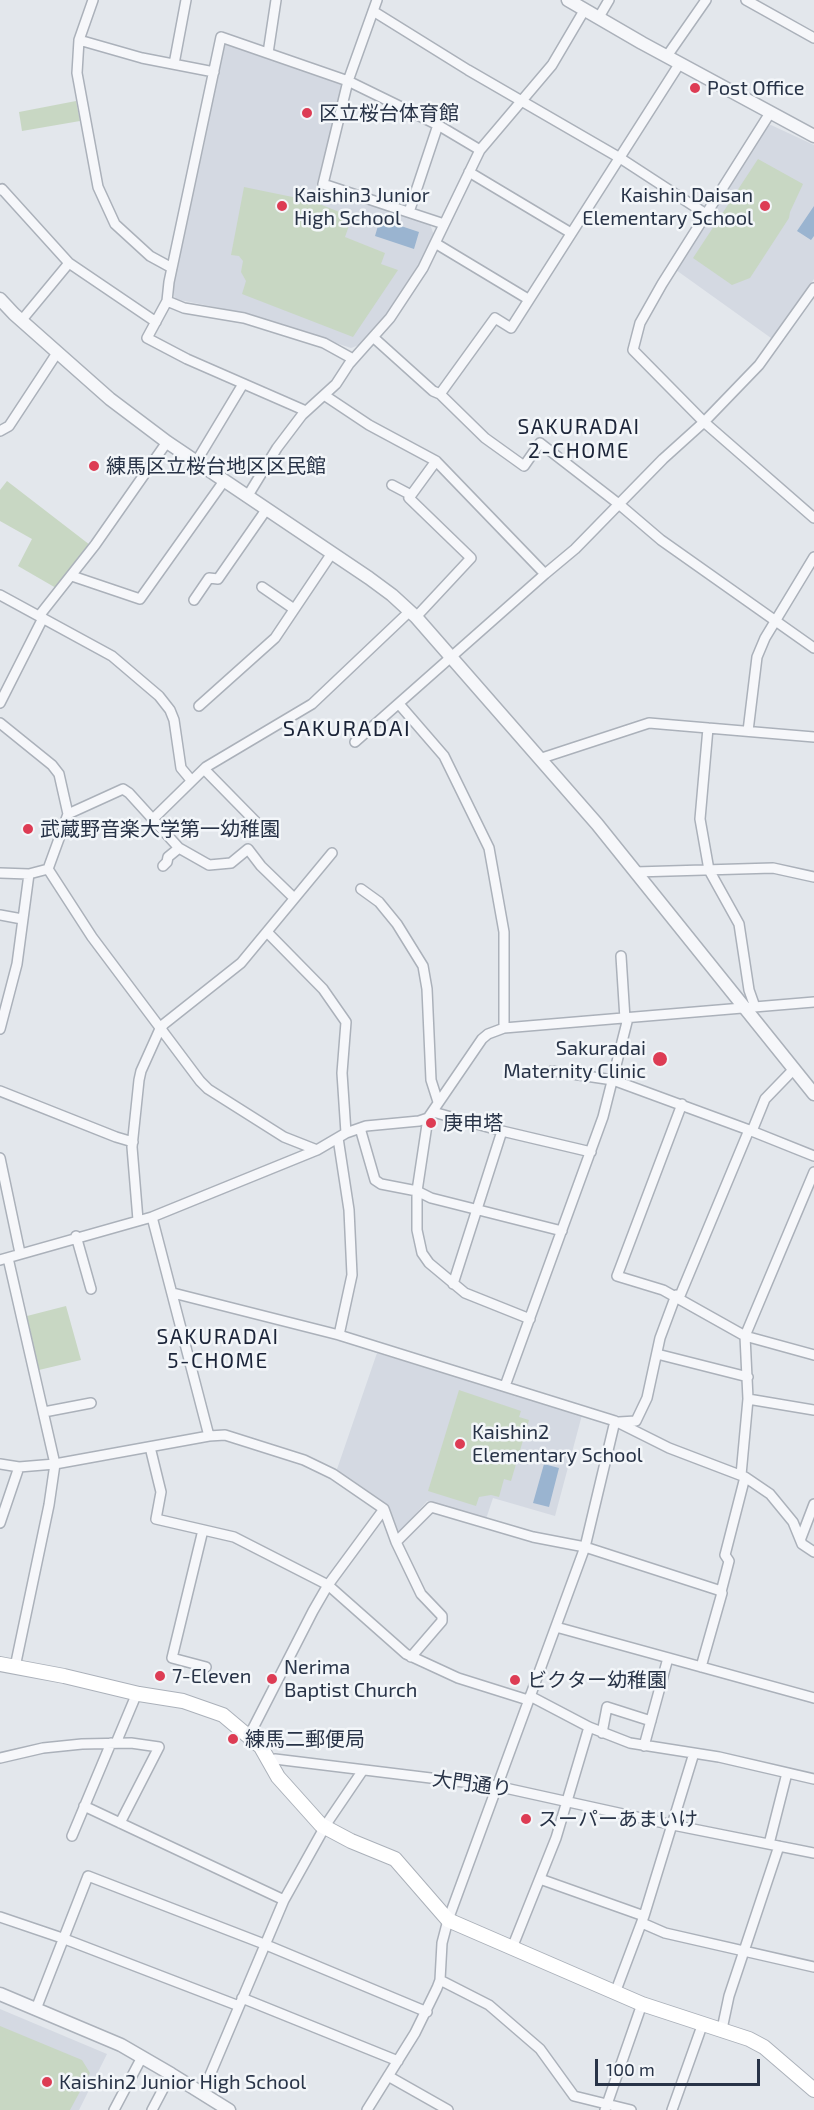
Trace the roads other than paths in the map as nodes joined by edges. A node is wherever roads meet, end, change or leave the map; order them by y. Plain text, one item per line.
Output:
1 (93, 0) edge
2 (186, 0) edge
3 (276, 0) edge
4 (376, 0) edge
5 (568, 0) edge
6 (609, 0) edge
7 (706, 0) edge
8 (746, 0) edge
9 (585, 9) junction
10 (373, 11) junction
11 (599, 17) junction
12 (814, 38) edge
13 (79, 40) junction
14 (268, 53) junction
15 (667, 56) junction
16 (680, 63) junction
17 (174, 64) junction
18 (214, 72) junction
19 (348, 81) junction
20 (522, 100) junction
21 (770, 113) junction
22 (438, 125) junction
23 (813, 134) edge
24 (480, 150) junction
25 (620, 158) junction
26 (469, 172) junction
27 (0, 190) edge
28 (409, 212) junction
29 (706, 214) junction
30 (444, 224) junction
31 (571, 233) junction
32 (435, 243) junction
33 (69, 263) junction
34 (172, 268) junction
35 (814, 288) edge
36 (0, 299) edge
37 (528, 299) junction
38 (167, 301) junction
39 (21, 321) junction
40 (156, 322) junction
41 (373, 337) junction
42 (57, 353) junction
43 (354, 359) junction
44 (243, 384) junction
45 (440, 394) junction
46 (324, 395) junction
47 (306, 411) junction
48 (704, 422) junction
49 (0, 431) edge
50 (167, 442) junction
51 (436, 461) junction
52 (196, 462) junction
53 (224, 482) junction
54 (392, 485) dead end
55 (411, 495) junction
56 (247, 497) junction
57 (620, 505) junction
58 (266, 510) junction
59 (814, 518) edge
60 (332, 553) junction
61 (814, 557) edge
62 (545, 574) junction
63 (72, 576) junction
64 (262, 587) dead end
65 (0, 595) edge
66 (194, 600) dead end
67 (294, 609) junction
68 (413, 614) junction
69 (41, 617) junction
70 (776, 622) junction
71 (814, 648) edge
72 (452, 658) junction
73 (0, 703) edge
74 (399, 704) junction
75 (199, 706) dead end
76 (0, 723) edge
77 (708, 728) junction
78 (748, 731) junction
79 (814, 737) edge
80 (355, 742) dead end
81 (542, 758) junction
82 (204, 769) junction
83 (191, 780) junction
84 (68, 814) junction
85 (153, 819) junction
86 (256, 822) dead end
87 (179, 848) junction
88 (332, 853) dead end
89 (164, 866) dead end
90 (48, 869) junction
91 (710, 870) junction
92 (635, 872) junction
93 (0, 873) edge
94 (29, 874) junction
95 (814, 877) edge
96 (361, 889) dead end
97 (294, 898) junction
98 (0, 915) edge
99 (22, 919) junction
100 (267, 932) junction
101 (621, 956) dead end
102 (4, 1002) edge
103 (814, 1002) edge
104 (750, 1007) junction
105 (626, 1018) junction
106 (161, 1028) junction
107 (504, 1028) junction
108 (0, 1029) edge
109 (794, 1069) junction
110 (552, 1071) dead end
111 (614, 1080) junction
112 (0, 1091) edge
113 (814, 1094) edge
114 (438, 1102) junction
115 (682, 1104) junction
116 (430, 1115) junction
117 (360, 1128) junction
118 (751, 1130) junction
119 (501, 1131) junction
120 (342, 1136) junction
121 (133, 1142) junction
122 (317, 1150) junction
123 (591, 1152) junction
124 (814, 1156) edge
125 (0, 1158) edge
126 (814, 1172) edge
127 (2, 1183) edge
128 (417, 1191) junction
129 (477, 1209) junction
130 (152, 1216) junction
131 (138, 1220) junction
132 (562, 1231) junction
133 (76, 1236) junction
134 (20, 1253) junction
135 (4, 1259) edge
136 (453, 1284) junction
137 (91, 1289) dead end
138 (173, 1293) junction
139 (677, 1297) junction
140 (531, 1318) junction
141 (339, 1335) junction
142 (745, 1336) junction
143 (657, 1354) junction
144 (814, 1355) edge
145 (747, 1377) junction
146 (505, 1386) junction
147 (748, 1399) junction
148 (91, 1403) dead end
149 (814, 1410) edge
150 (44, 1412) junction
151 (617, 1421) junction
152 (209, 1436) junction
153 (150, 1447) junction
154 (0, 1464) edge
155 (55, 1464) junction
156 (19, 1467) junction
157 (743, 1476) junction
158 (814, 1504) edge
159 (384, 1509) junction
160 (0, 1523) edge
161 (203, 1530) junction
162 (801, 1538) junction
163 (396, 1542) junction
164 (585, 1547) junction
165 (814, 1552) edge
166 (328, 1585) junction
167 (721, 1592) junction
168 (556, 1627) junction
169 (411, 1657) junction
170 (668, 1658) junction
171 (0, 1664) edge
172 (15, 1667) junction
173 (206, 1667) dead end
174 (701, 1667) junction
175 (137, 1693) junction
176 (529, 1698) junction
177 (814, 1698) edge
178 (651, 1721) junction
179 (589, 1727) junction
180 (602, 1733) junction
181 (249, 1736) junction
182 (113, 1743) junction
183 (644, 1746) junction
184 (694, 1753) junction
185 (0, 1758) edge
186 (268, 1761) junction
187 (363, 1770) junction
188 (787, 1773) junction
189 (814, 1779) edge
190 (496, 1786) junction
191 (567, 1801) junction
192 (84, 1806) junction
193 (120, 1823) junction
194 (673, 1826) junction
195 (324, 1828) junction
196 (72, 1836) dead end
197 (774, 1845) junction
198 (814, 1853) edge
199 (540, 1879) junction
200 (284, 1900) junction
201 (0, 1917) edge
202 (448, 1920) junction
203 (643, 1920) junction
204 (62, 1938) junction
205 (264, 1944) junction
206 (512, 1947) junction
207 (744, 1952) junction
208 (814, 1966) edge
209 (440, 1980) junction
210 (615, 1992) junction
211 (0, 1994) edge
212 (241, 2002) junction
213 (642, 2004) junction
214 (36, 2009) junction
215 (427, 2012) junction
216 (703, 2023) junction
217 (722, 2029) junction
218 (142, 2057) junction
219 (398, 2061) junction
220 (171, 2074) junction
221 (388, 2076) junction
222 (814, 2090) edge
223 (202, 2094) junction
224 (606, 2107) edge
225 (114, 2110) edge
226 (152, 2110) edge
227 (228, 2110) edge
228 (367, 2110) edge
229 (446, 2110) edge
230 (632, 2110) edge
231 (672, 2110) edge

1 - 13 street
2 - 17 street
3 - 14 street
4 - 10 street
5 - 9 street
6 - 11 street
7 - 15 street
8 - 12 street
9 - 11 street
9 - 20 street
10 - 19 street
10 - 20 street
11 - 15 street
13 - 17 street
13 - 34 street
14 - 18 street
14 - 19 street
15 - 16 street
16 - 21 street
16 - 25 street
17 - 18 street
18 - 34 street
19 - 22 street
19 - 28 street
20 - 24 street
20 - 25 street
21 - 23 street
21 - 29 street
22 - 24 street
22 - 28 street
24 - 26 street
25 - 29 street
25 - 31 street
26 - 30 street
26 - 31 street
27 - 33 street
28 - 30 street
29 - 48 street
30 - 32 street
31 - 37 street
32 - 37 street
32 - 41 street
33 - 39 street
33 - 40 street
34 - 38 street
35 - 48 street
36 - 39 street
37 - 45 street
38 - 40 street
38 - 43 street
39 - 42 street
40 - 44 street
41 - 43 street
41 - 45 street
42 - 49 street
42 - 50 street
43 - 46 street
44 - 47 street
44 - 52 street
45 - 57 street
46 - 47 street
46 - 51 street
47 - 56 street
48 - 57 street
48 - 59 street
50 - 52 street
50 - 63 street
51 - 55 street
51 - 62 street
52 - 53 street
53 - 56 street
53 - 63 street
54 - 55 street
55 - 68 street
56 - 58 street
57 - 62 street
57 - 70 street
58 - 60 street
58 - 66 street
60 - 67 street
60 - 68 street
61 - 70 street
62 - 72 street
63 - 69 street
64 - 67 street
65 - 69 street
67 - 75 street
68 - 72 street
68 - 82 street
69 - 73 street
69 - 83 street
70 - 71 street
70 - 78 street
72 - 74 street
72 - 81 street
74 - 80 street
74 - 107 street
76 - 84 street
77 - 78 street
77 - 81 street
77 - 91 street
78 - 79 street
81 - 92 street
82 - 83 street
82 - 86 street
83 - 85 street
84 - 85 street
84 - 90 street
85 - 87 street
87 - 89 street
87 - 97 street
88 - 97 street
90 - 94 street
90 - 106 street
91 - 92 street
91 - 95 street
91 - 104 street
92 - 104 street
93 - 94 street
94 - 99 street
96 - 114 street
97 - 100 street
98 - 99 street
99 - 102 street
100 - 106 street
100 - 120 street
101 - 105 street
102 - 108 street
103 - 104 street
104 - 105 street
104 - 109 street
105 - 107 street
105 - 111 street
106 - 121 street
106 - 122 street
107 - 114 street
109 - 113 street
109 - 118 street
110 - 111 street
111 - 115 street
111 - 123 street
112 - 121 street
114 - 116 street
115 - 118 street
115 - 139 street
116 - 117 street
116 - 119 street
116 - 128 street
117 - 120 street
117 - 128 street
118 - 124 street
118 - 139 street
119 - 123 street
119 - 129 street
120 - 122 street
120 - 141 street
121 - 131 street
122 - 130 street
123 - 132 street
125 - 127 street
126 - 142 street
127 - 134 street
128 - 129 street
128 - 136 street
129 - 132 street
129 - 136 street
130 - 131 street
130 - 138 street
131 - 133 street
132 - 140 street
133 - 134 street
133 - 137 street
134 - 135 street
135 - 150 street
136 - 140 street
138 - 141 street
138 - 152 street
139 - 142 street
139 - 143 street
140 - 146 street
141 - 146 street
142 - 144 street
142 - 145 street
143 - 145 street
143 - 151 street
145 - 147 street
146 - 151 street
147 - 149 street
147 - 157 street
148 - 150 street
150 - 155 street
151 - 157 street
151 - 164 street
152 - 153 street
152 - 159 street
153 - 155 street
153 - 161 street
154 - 156 street
155 - 156 street
155 - 172 street
156 - 160 street
157 - 162 street
157 - 167 street
158 - 162 street
159 - 163 street
159 - 166 street
161 - 166 street
161 - 173 street
162 - 165 street
163 - 164 street
163 - 169 street
164 - 167 street
164 - 168 street
166 - 169 street
166 - 181 street
167 - 174 street
168 - 170 street
168 - 176 street
169 - 176 street
170 - 174 street
170 - 178 street
171 - 172 main road
172 - 175 main road
174 - 177 street
175 - 181 main road
175 - 182 street
176 - 179 street
176 - 190 street
178 - 180 street
178 - 183 street
179 - 180 street
179 - 191 street
180 - 183 street
181 - 186 main road
182 - 185 street
182 - 192 street
182 - 193 street
183 - 184 street
184 - 188 street
184 - 194 street
186 - 187 street, 大門通り
186 - 195 main road
187 - 190 street, 大門通り
187 - 195 street
188 - 189 street
188 - 197 street
190 - 191 street, 大門通り
190 - 202 street
191 - 194 street, 大門通り
191 - 199 street
192 - 193 street
192 - 196 street
193 - 200 street
194 - 197 street, 大門通り
194 - 203 street
195 - 200 street
195 - 202 main road
197 - 198 street, 大門通り
197 - 207 street
199 - 203 street
199 - 206 street
200 - 205 street
201 - 204 street
202 - 206 main road
202 - 209 street
203 - 207 street
203 - 210 street
204 - 205 street
204 - 212 street
204 - 214 street
205 - 212 street
205 - 215 street
206 - 210 main road
207 - 208 street
207 - 217 street
209 - 215 street
209 - 224 street
210 - 213 main road
211 - 214 street
212 - 219 street
212 - 223 street
213 - 216 main road
213 - 224 street
214 - 218 street
215 - 219 street
216 - 217 main road
216 - 231 street
217 - 222 main road
218 - 220 street
218 - 225 street
219 - 221 street
220 - 223 street
220 - 226 street
221 - 228 street
221 - 229 street
223 - 227 street
224 - 230 street

